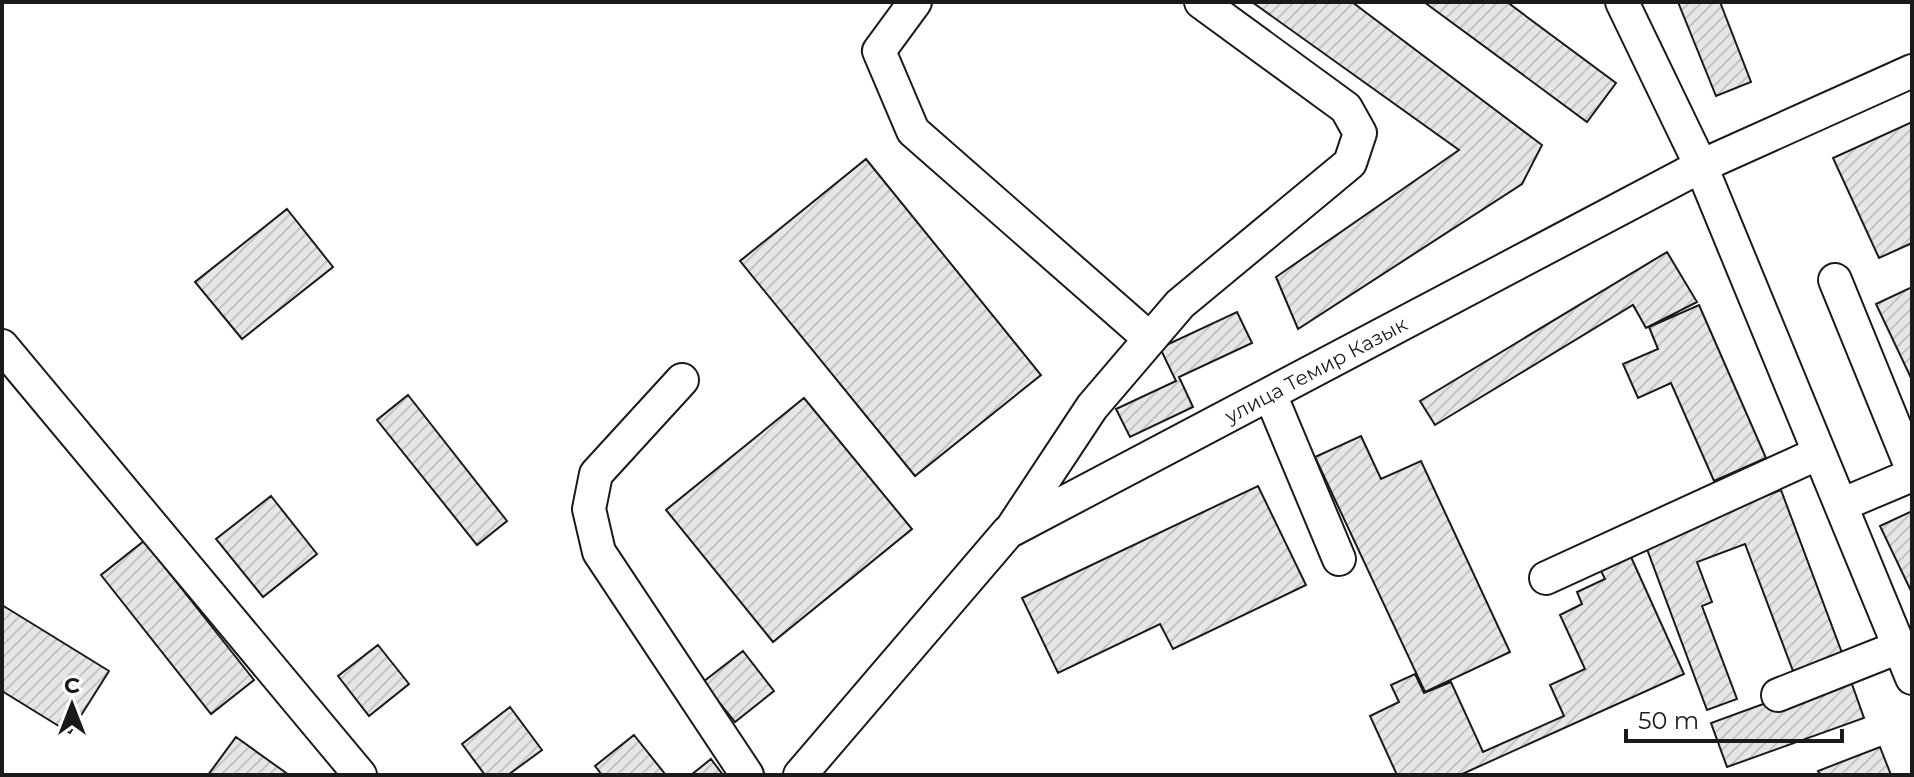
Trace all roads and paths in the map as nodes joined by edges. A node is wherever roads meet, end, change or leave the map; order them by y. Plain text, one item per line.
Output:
1 (915, 2) edge
2 (1201, 2) edge
3 (1622, 2) edge
4 (1912, 71) edge
5 (1701, 166) junction
6 (1835, 280) dead end
7 (1150, 339) junction
8 (2, 346) edge
9 (682, 380) dead end
10 (1270, 394) junction
11 (1819, 453) junction
12 (1912, 472) edge
13 (1841, 505) junction
14 (1008, 532) junction
15 (1339, 559) dead end
16 (1546, 578) dead end
17 (1899, 647) junction
18 (1912, 678) edge
19 (1778, 695) dead end
20 (360, 775) edge
21 (747, 775) edge
22 (800, 775) edge

1 - 7 street
2 - 7 street
3 - 5 street
4 - 5 street, улица Темир Казык
5 - 10 street, улица Темир Казык
5 - 11 street
6 - 12 street
7 - 14 street
8 - 20 street
9 - 21 street
10 - 14 street, улица Темир Казык
10 - 15 street
11 - 13 street
11 - 16 street
12 - 13 street
13 - 17 street
14 - 22 street, улица Темир Казык
17 - 18 street
17 - 19 street

